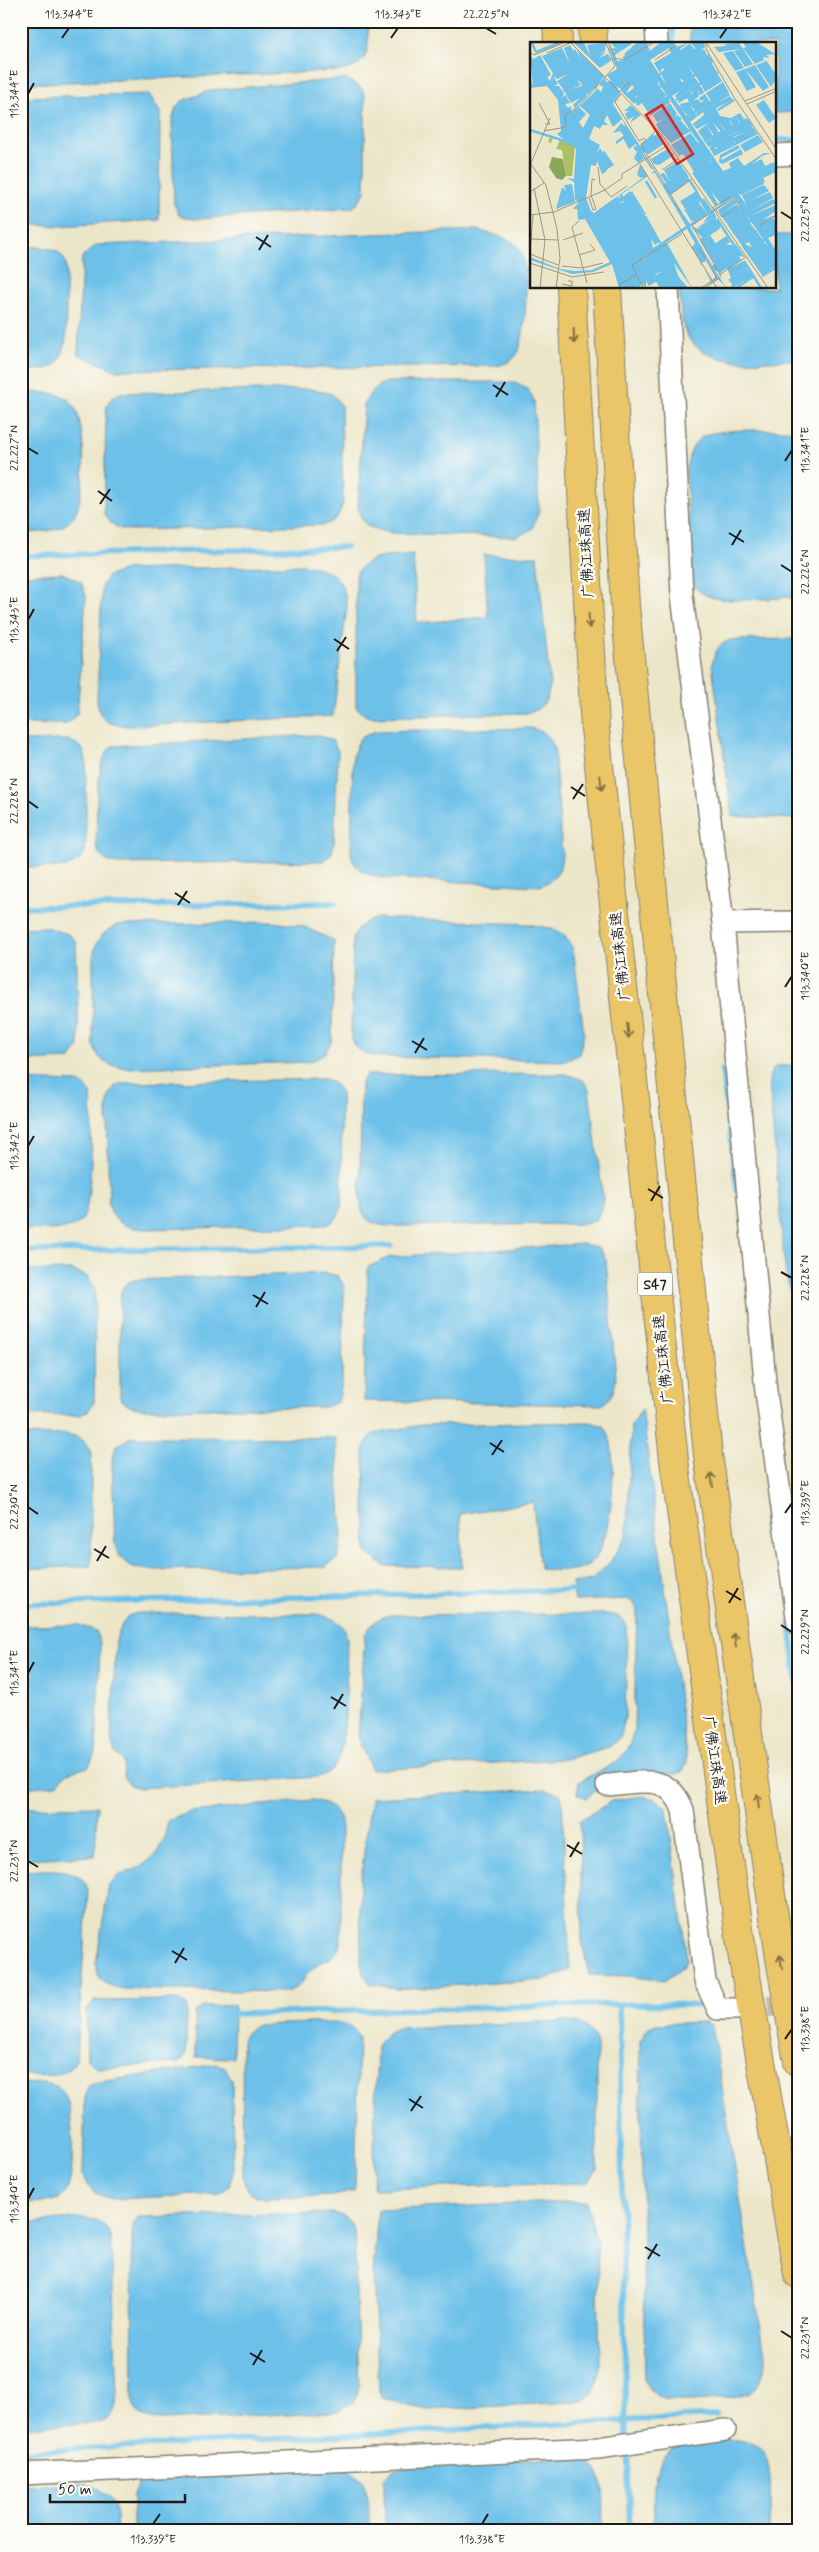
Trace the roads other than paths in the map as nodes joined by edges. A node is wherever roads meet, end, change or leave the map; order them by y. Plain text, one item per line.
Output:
1 (557, 21) edge
2 (592, 21) edge
3 (656, 21) edge
4 (558, 42) edge
5 (593, 42) edge
6 (657, 42) edge
7 (798, 154) edge
8 (776, 155) edge
9 (571, 289) edge
10 (607, 289) edge
11 (668, 289) edge
12 (798, 922) edge
13 (723, 924) junction
14 (798, 1624) edge
15 (607, 1785) dead end
16 (736, 2009) tunnel mouth
17 (798, 2062) edge
18 (798, 2274) edge
19 (725, 2430) dead end
20 (21, 2474) edge

1 - 4 highway
2 - 5 highway
3 - 6 street
7 - 8 street
9 -> 18 highway, 广佛江珠高速 / S47
17 -> 10 highway, S47
11 - 13 street
12 - 13 street
13 - 14 street
15 - 16 street
19 - 20 street

